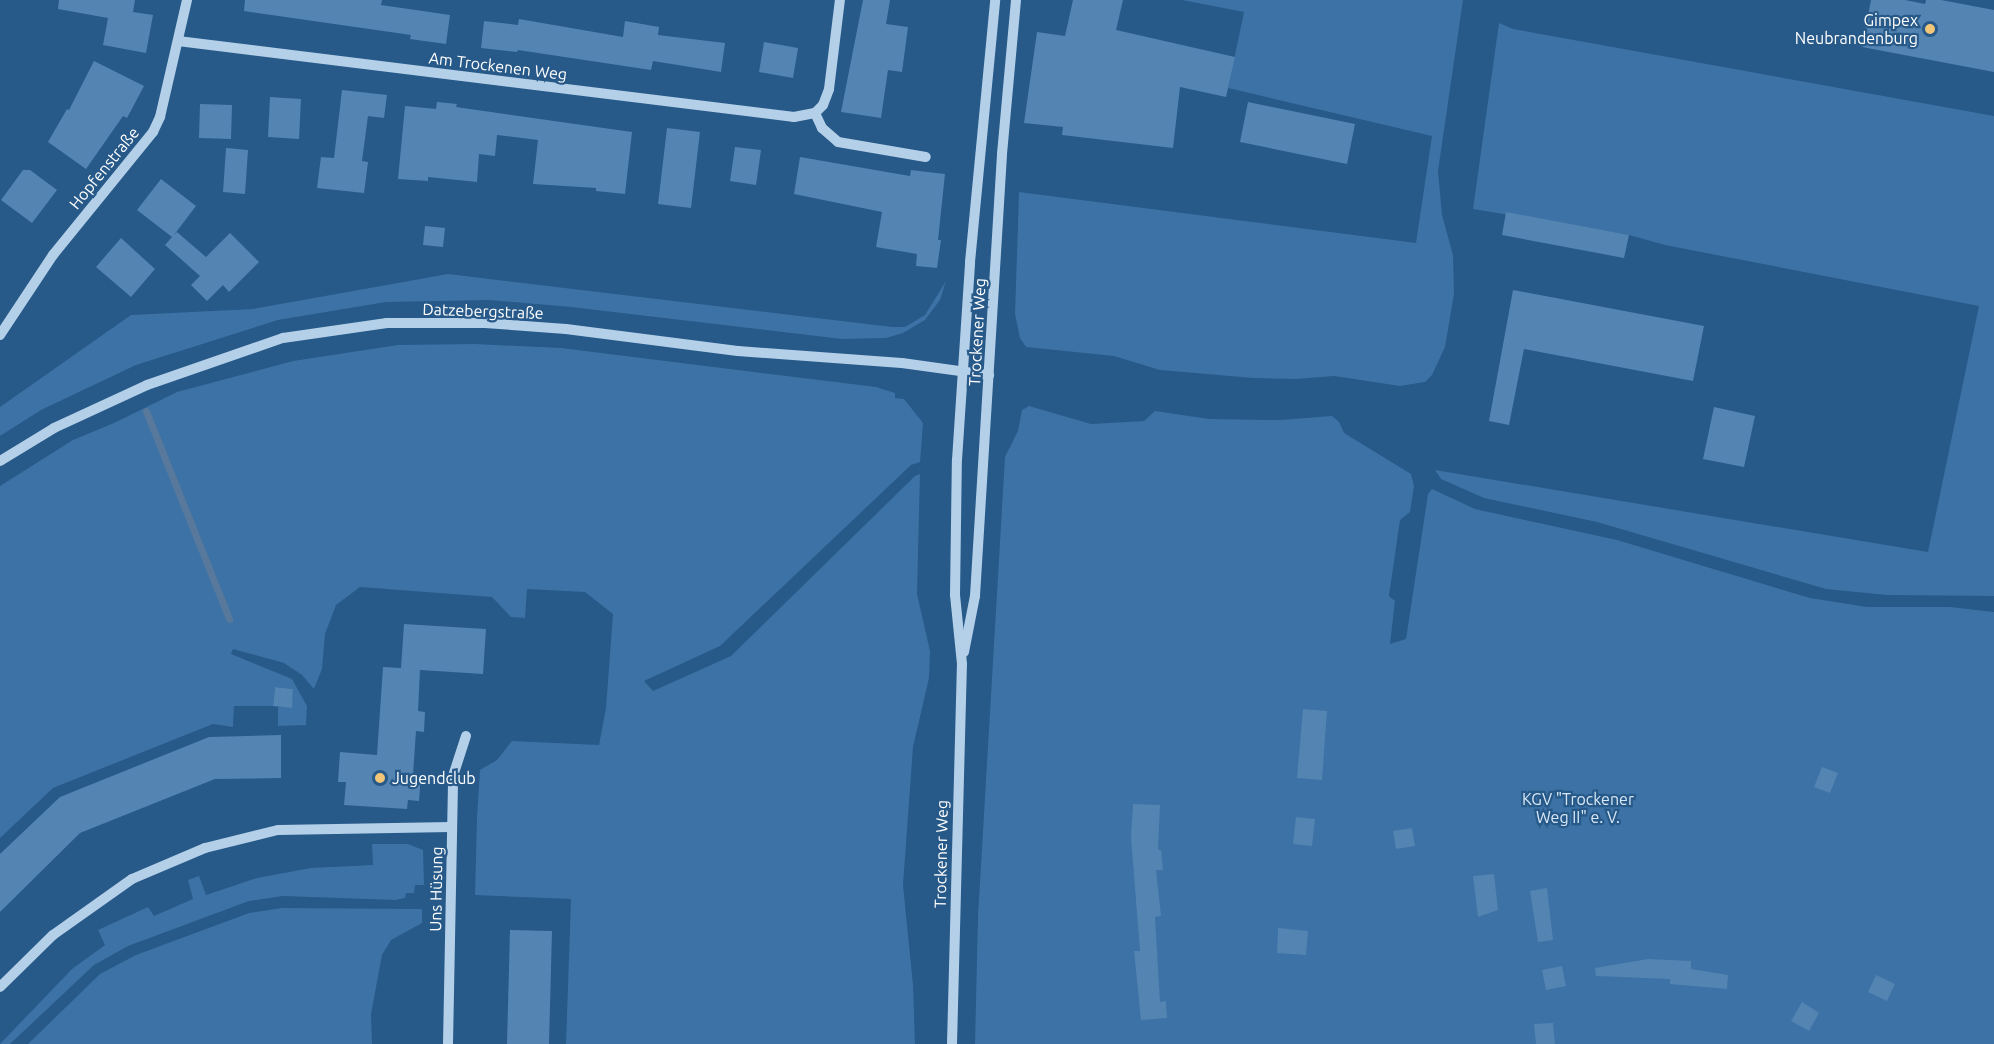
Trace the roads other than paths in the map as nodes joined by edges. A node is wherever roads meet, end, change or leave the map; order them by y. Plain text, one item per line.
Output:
1 (187, 0) edge
2 (840, 0) edge
3 (995, 0) edge
4 (1016, 0) edge
5 (178, 41) junction
6 (815, 113) junction
7 (926, 157) dead end
8 (0, 335) edge
9 (963, 371) junction
10 (989, 375) junction
11 (0, 461) edge
12 (962, 664) junction
13 (466, 736) dead end
14 (452, 827) junction
15 (0, 987) edge
16 (448, 1044) edge
17 (952, 1044) edge

1 - 5 street, Hopfenstraße
2 - 6 street
3 - 9 street, Trockener Weg
4 - 10 street, Trockener Weg
5 - 6 street, Am Trockenen Weg
5 - 8 street, Hopfenstraße
6 - 7 street
9 - 10 street, Datzebergstraße
9 - 11 street, Datzebergstraße
9 - 12 street, Trockener Weg
10 - 12 street, Trockener Weg
12 - 17 street, Trockener Weg
13 - 14 street, Uns Hüsung
14 - 15 street
14 - 16 street, Uns Hüsung

